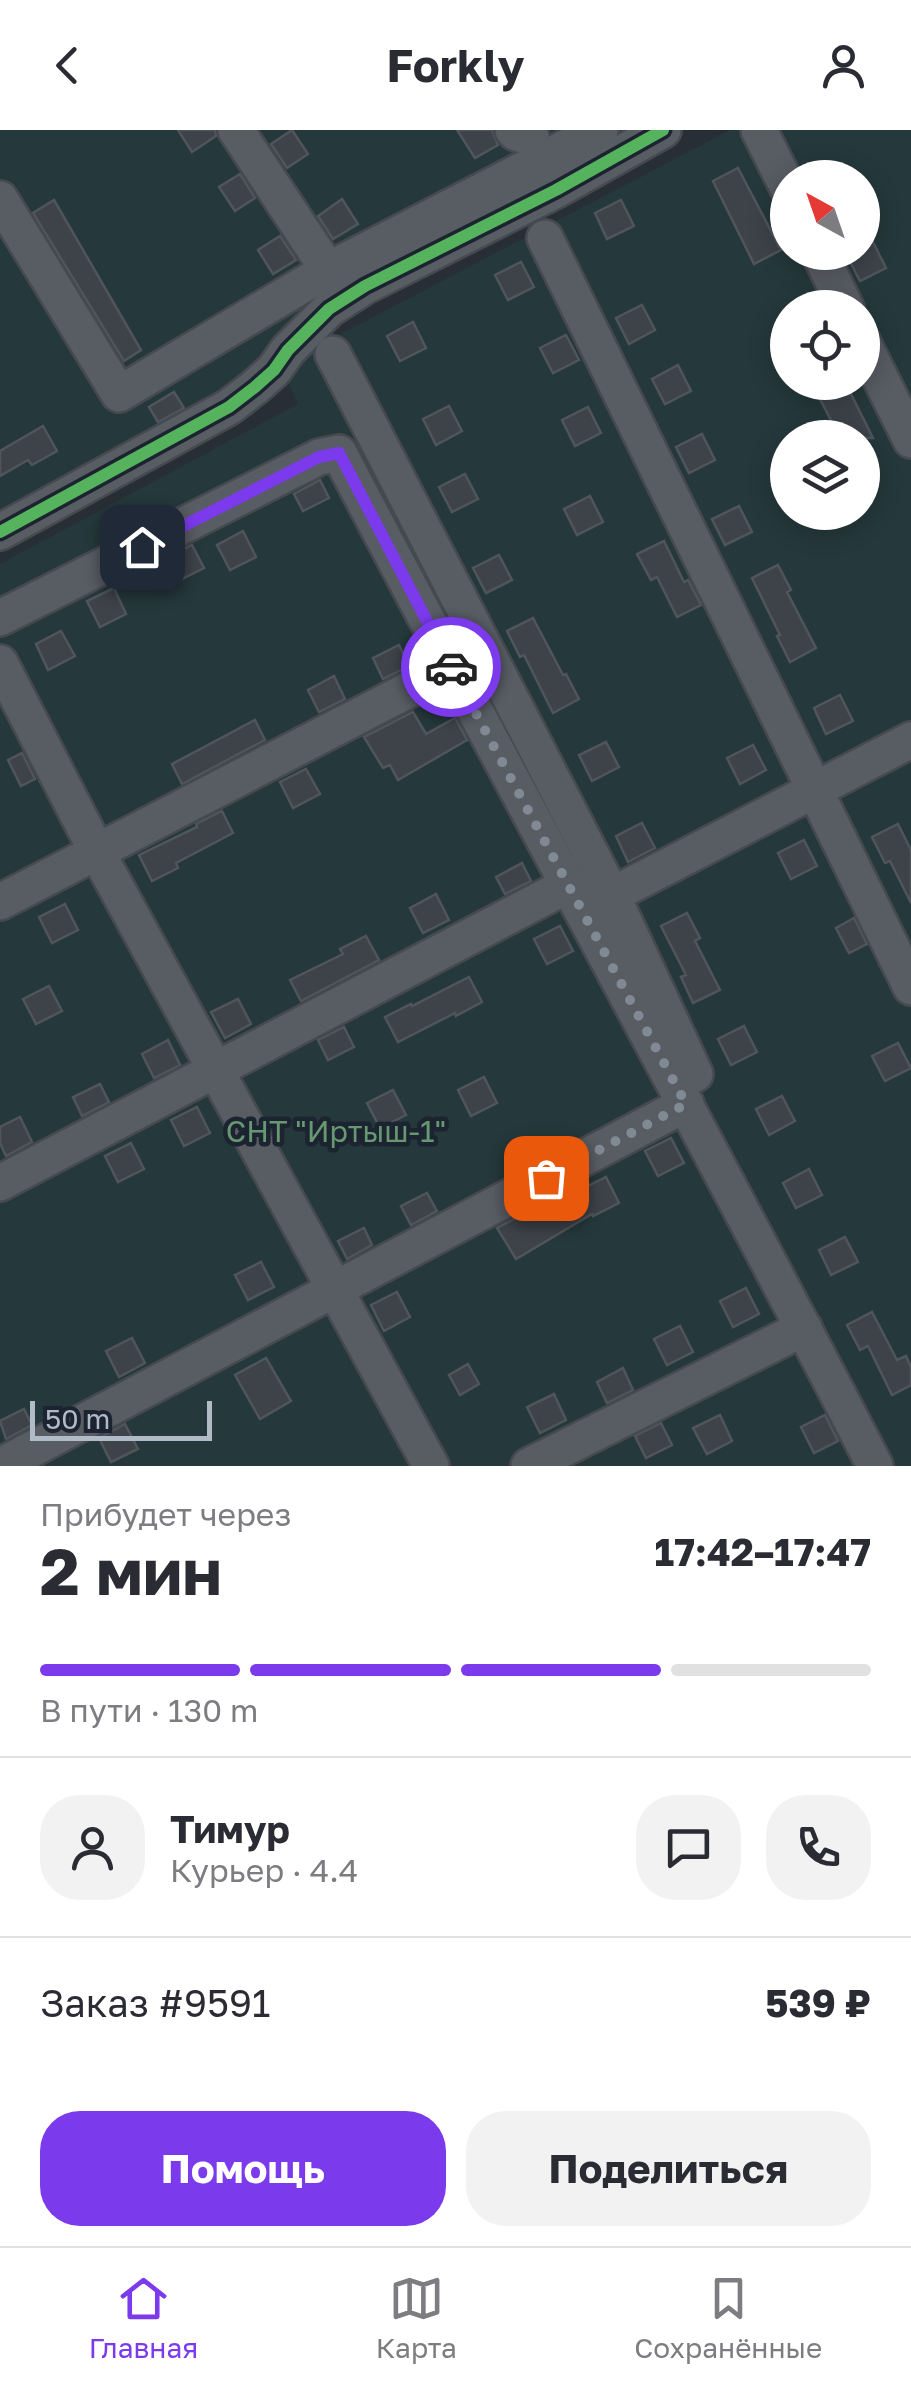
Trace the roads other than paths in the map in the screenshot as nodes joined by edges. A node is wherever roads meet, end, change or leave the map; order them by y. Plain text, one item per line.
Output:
1 (236, 130) edge
2 (600, 130) edge
3 (663, 130) edge
4 (759, 130) edge
5 (529, 139) edge
6 (774, 160) edge
7 (0, 199) edge
8 (545, 238) dead end
9 (328, 270) junction
10 (334, 354) dead end
11 (880, 377) edge
12 (911, 440) edge
13 (0, 532) edge
14 (0, 618) edge
15 (0, 663) edge
16 (451, 668) junction
17 (911, 740) edge
18 (815, 789) junction
19 (97, 852) junction
20 (568, 886) junction
21 (612, 896) junction
22 (0, 902) edge
23 (911, 988) edge
24 (216, 1070) junction
25 (686, 1104) junction
26 (0, 1184) edge
27 (335, 1289) junction
28 (804, 1328) junction
29 (0, 1466) edge
30 (432, 1466) edge
31 (528, 1466) edge
32 (875, 1466) edge

1 - 9 street
2 - 5 street
3 - 13 street
4 - 6 street
5 - 9 street
7 - 9 street
8 - 18 street
10 - 21 street
11 - 12 street
14 - 16 street
15 - 19 street
16 - 19 street
16 - 20 street
17 - 18 street
18 - 21 street
18 - 23 street
19 - 22 street
19 - 24 street
20 - 24 street
20 - 25 street
21 - 32 street
24 - 26 street
24 - 27 street
25 - 27 street
25 - 28 street
27 - 29 street
27 - 30 street
28 - 31 street
28 - 32 street

